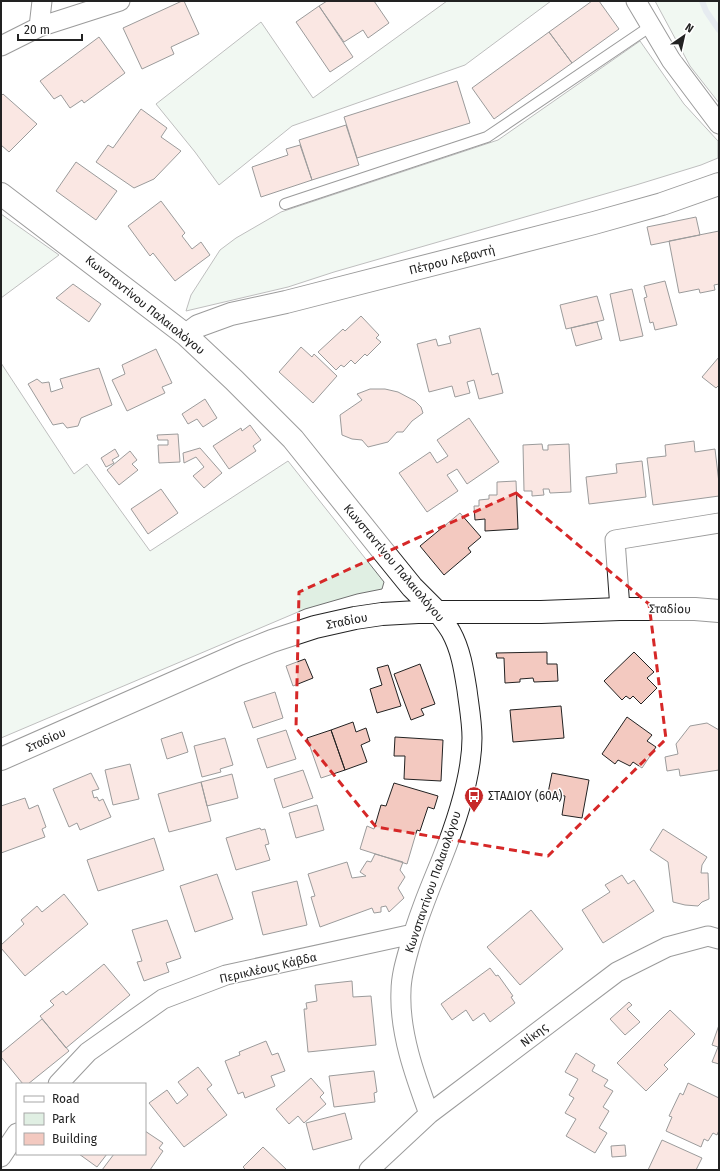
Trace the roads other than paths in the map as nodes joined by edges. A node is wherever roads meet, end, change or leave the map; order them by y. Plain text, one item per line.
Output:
1 (42, 1) edge
2 (120, 1) edge
3 (636, 1) edge
4 (651, 26) junction
5 (39, 27) junction
6 (1, 46) edge
7 (719, 124) edge
8 (719, 184) edge
9 (1, 194) edge
10 (285, 204) dead end
11 (186, 335) junction
12 (719, 523) edge
13 (620, 609) junction
14 (719, 611) edge
15 (437, 612) junction
16 (1, 759) edge
17 (413, 934) junction
18 (719, 938) edge
19 (59, 1083) edge
20 (429, 1114) junction
21 (16, 1134) edge
22 (1, 1156) edge
23 (369, 1170) edge

1 - 5 street
2 - 5 street
3 - 4 street
4 - 7 street
4 - 10 lane
5 - 6 street
8 - 11 street, Πέτρου Λεβαντή
9 - 11 street, Κωνσταντίνου Παλαιολόγου
11 - 15 street, Κωνσταντίνου Παλαιολόγου
12 - 13 street
13 - 14 street, Σταδίου
13 - 15 street, Σταδίου
15 - 16 street, Σταδίου
15 - 17 street, Κωνσταντίνου Παλαιολόγου
17 - 19 street, Περικλέους Κάβδα
17 - 20 street, Κωνσταντίνου Παλαιολόγου
18 - 20 street, Νίκης
20 - 23 street, Νίκης
21 - 22 street

